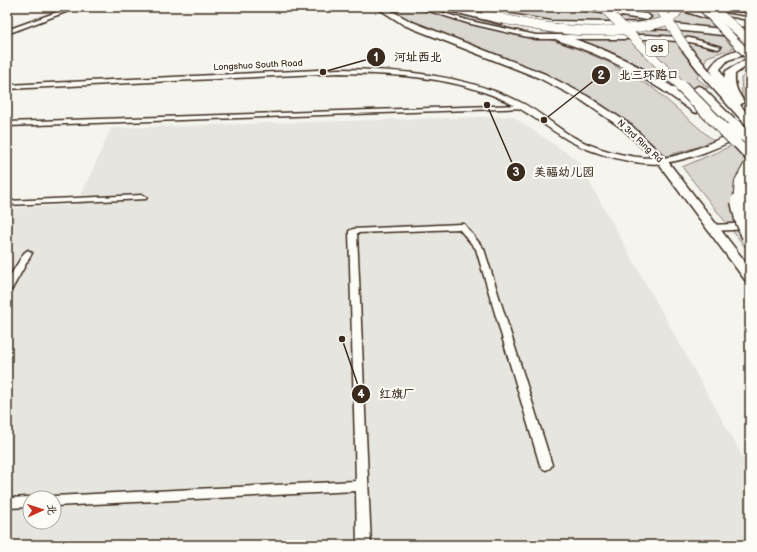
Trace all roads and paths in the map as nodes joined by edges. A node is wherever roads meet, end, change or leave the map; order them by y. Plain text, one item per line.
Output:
1 (69, 7) edge
2 (76, 7) edge
3 (380, 7) edge
4 (419, 7) edge
5 (445, 7) edge
6 (458, 7) edge
7 (576, 7) edge
8 (591, 7) edge
9 (603, 7) edge
10 (615, 7) edge
11 (619, 7) edge
12 (659, 7) edge
13 (680, 7) edge
14 (703, 7) edge
15 (711, 7) edge
16 (724, 7) edge
17 (487, 11) edge
18 (750, 15) edge
19 (750, 26) edge
20 (7, 30) edge
21 (750, 31) edge
22 (750, 35) edge
23 (750, 41) edge
24 (718, 47) tunnel mouth
25 (750, 50) edge
26 (750, 58) edge
27 (681, 73) dead end
28 (692, 84) dead end
29 (7, 87) edge
30 (732, 95) junction
31 (524, 107) junction
32 (750, 123) edge
33 (7, 124) edge
34 (750, 140) edge
35 (735, 141) junction
36 (750, 156) edge
37 (662, 161) junction
38 (750, 166) edge
39 (143, 197) dead end
40 (7, 203) edge
41 (750, 226) edge
42 (713, 228) junction
43 (750, 236) edge
44 (28, 253) dead end
45 (750, 277) edge
46 (7, 289) edge
47 (546, 465) dead end
48 (361, 486) junction
49 (62, 501) edge
50 (22, 502) edge
51 (7, 503) edge
52 (364, 545) edge

1 - 20 street
2 - 20 street
3 - 37 highway, N 3rd Ring Rd
4 - 24 street
5 - 35 highway, bridge
6 - 17 highway
7 - 21 highway
8 - 21 highway
9 - 35 highway, G5, bridge
10 - 27 highway, G5
11 - 19 highway
12 - 32 highway, bridge
13 - 17 highway, bridge
13 - 19 highway
14 - 18 street
14 - 26 highway, bridge
15 - 23 highway, bridge
16 - 21 highway
17 - 22 highway
25 - 30 highway
26 - 30 highway
28 - 34 highway, bridge
29 - 31 street, Longshuo South Road
30 - 32 highway
31 - 33 street
31 - 37 street, Longshuo South Road
32 - 37 street, Longshuo South Road
35 - 36 highway, G5
37 - 42 highway, N 3rd Ring Rd
38 - 43 highway, bridge
39 - 40 street
41 - 42 main road
42 - 45 highway, N 3rd Ring Rd
44 - 46 street
47 - 48 street
48 - 49 street
48 - 52 street
50 - 51 street

